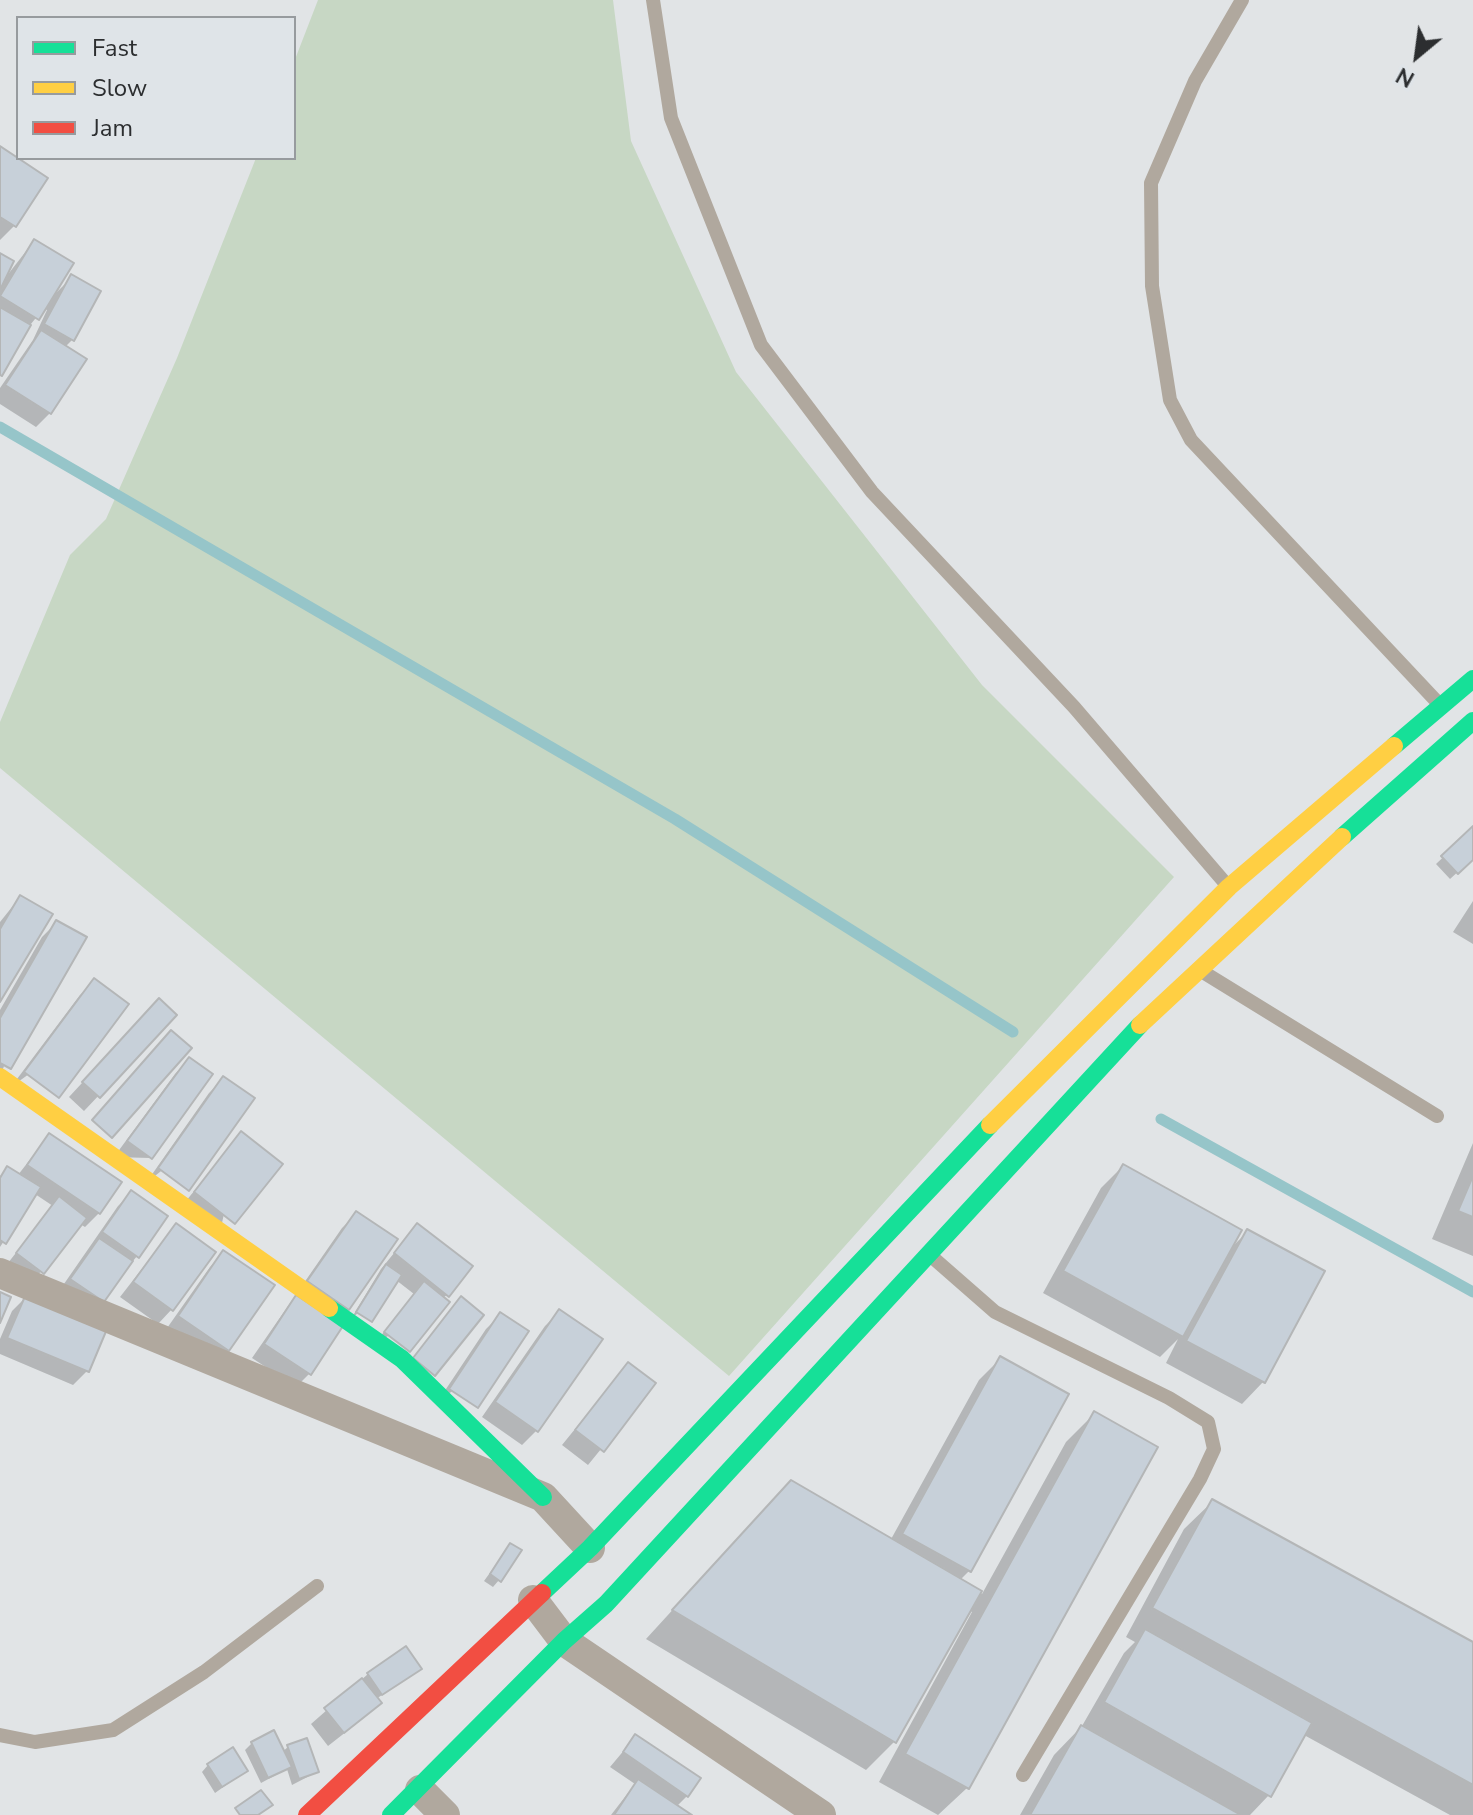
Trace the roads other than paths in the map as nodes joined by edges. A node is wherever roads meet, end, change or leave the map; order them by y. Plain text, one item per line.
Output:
1 (653, 0) edge
2 (1242, 0) edge
3 (1473, 679) edge
4 (1440, 705) junction
5 (1473, 721) edge
6 (1229, 887) junction
7 (1199, 970) junction
8 (0, 1077) edge
9 (1437, 1116) dead end
10 (928, 1253) junction
11 (0, 1273) edge
12 (543, 1497) junction
13 (590, 1548) junction
14 (317, 1586) dead end
15 (533, 1600) junction
16 (564, 1641) junction
17 (0, 1735) edge
18 (1023, 1775) dead end
19 (420, 1790) junction
20 (307, 1815) edge
21 (391, 1815) edge
22 (445, 1815) edge
23 (821, 1815) edge

1 - 6 lane
2 - 4 lane
3 - 4 street
4 - 6 street
5 - 7 street
6 - 13 street
7 - 9 lane
7 - 10 street
8 - 12 street
10 - 16 street
10 - 18 lane
11 - 12 street
12 - 13 street
13 - 15 street
14 - 17 lane
15 - 16 street
15 - 20 street
16 - 19 street
16 - 23 street
19 - 21 street
19 - 22 street

